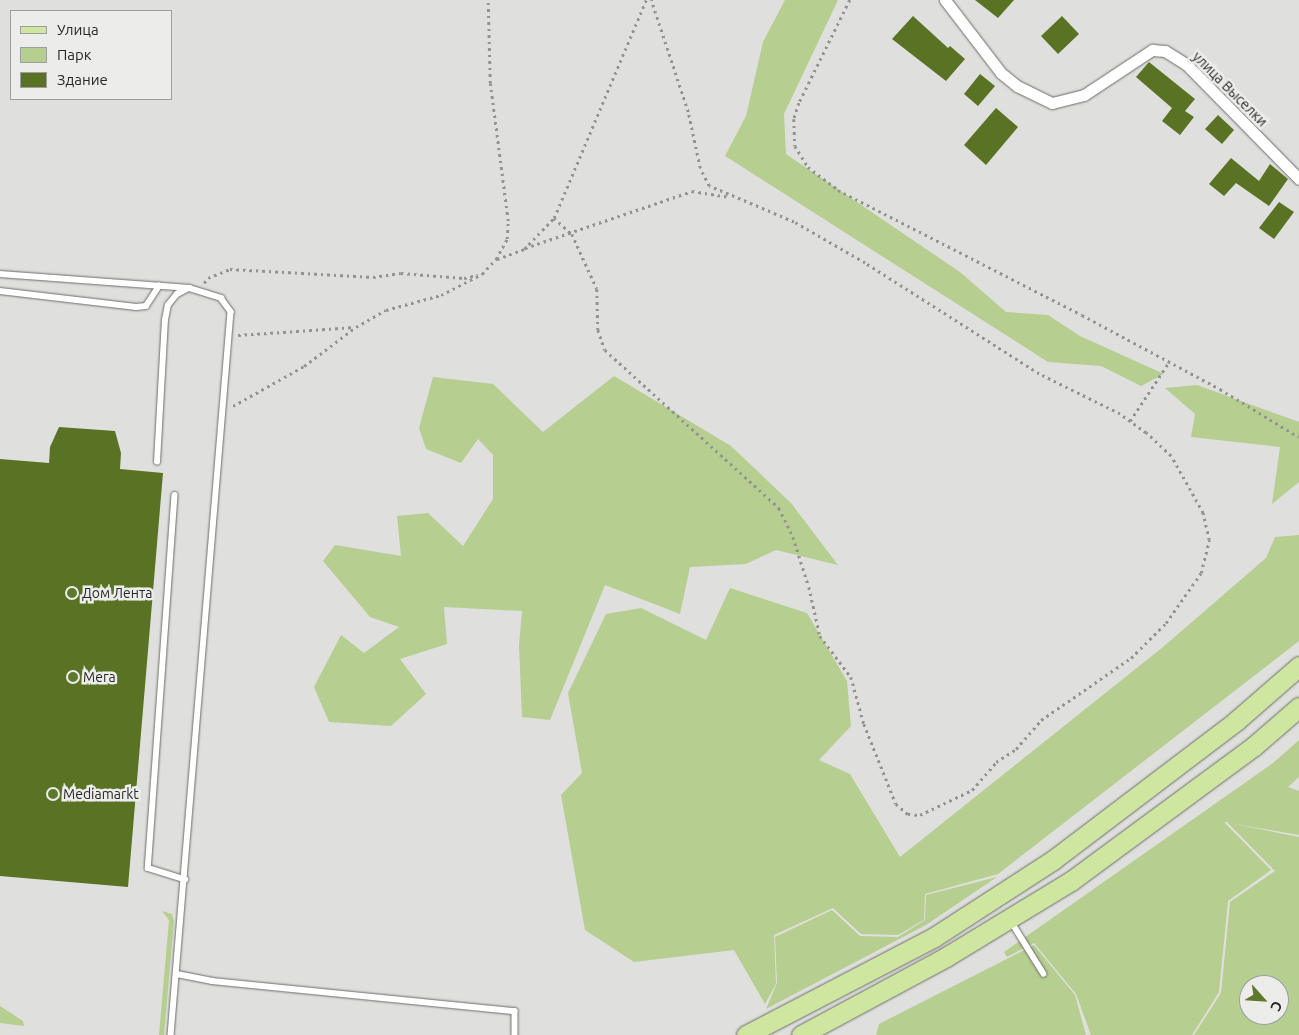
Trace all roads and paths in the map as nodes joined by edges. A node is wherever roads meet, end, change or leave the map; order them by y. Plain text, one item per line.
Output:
1 (488, 0) edge
2 (646, 0) edge
3 (651, 0) edge
4 (850, 0) edge
5 (945, 0) edge
6 (1299, 179) edge
7 (732, 198) junction
8 (554, 218) junction
9 (572, 234) junction
10 (524, 249) junction
11 (496, 259) junction
12 (0, 274) edge
13 (482, 274) junction
14 (159, 286) junction
15 (189, 288) junction
16 (198, 290) junction
17 (0, 291) edge
18 (356, 327) junction
19 (230, 336) junction
20 (1169, 362) junction
21 (224, 411) junction
22 (1130, 421) junction
23 (1299, 437) edge
24 (157, 462) dead end
25 (175, 495) dead end
26 (1299, 666) edge
27 (1299, 707) edge
28 (185, 879) junction
29 (1010, 918) junction
30 (177, 974) junction
31 (1044, 974) dead end
32 (171, 1035) edge
33 (515, 1035) edge
34 (746, 1035) edge
35 (801, 1035) edge

1 - 11 path
2 - 8 path
3 - 7 path
4 - 20 path
5 - 6 street, улица Выселки
7 - 9 path
7 - 22 path
8 - 9 path
8 - 10 path
9 - 10 path
9 - 22 path
10 - 11 path
11 - 13 path
12 - 14 lane
13 - 16 path
13 - 18 path
14 - 15 lane
14 - 17 lane
15 - 16 lane
15 - 24 lane
16 - 19 lane
18 - 19 path
18 - 21 path
19 - 21 lane
20 - 22 path
20 - 23 path
21 - 28 lane
25 - 28 lane
26 - 34 main road
27 - 29 main road
28 - 30 lane
29 - 31 lane
29 - 35 main road
30 - 32 lane
30 - 33 lane

